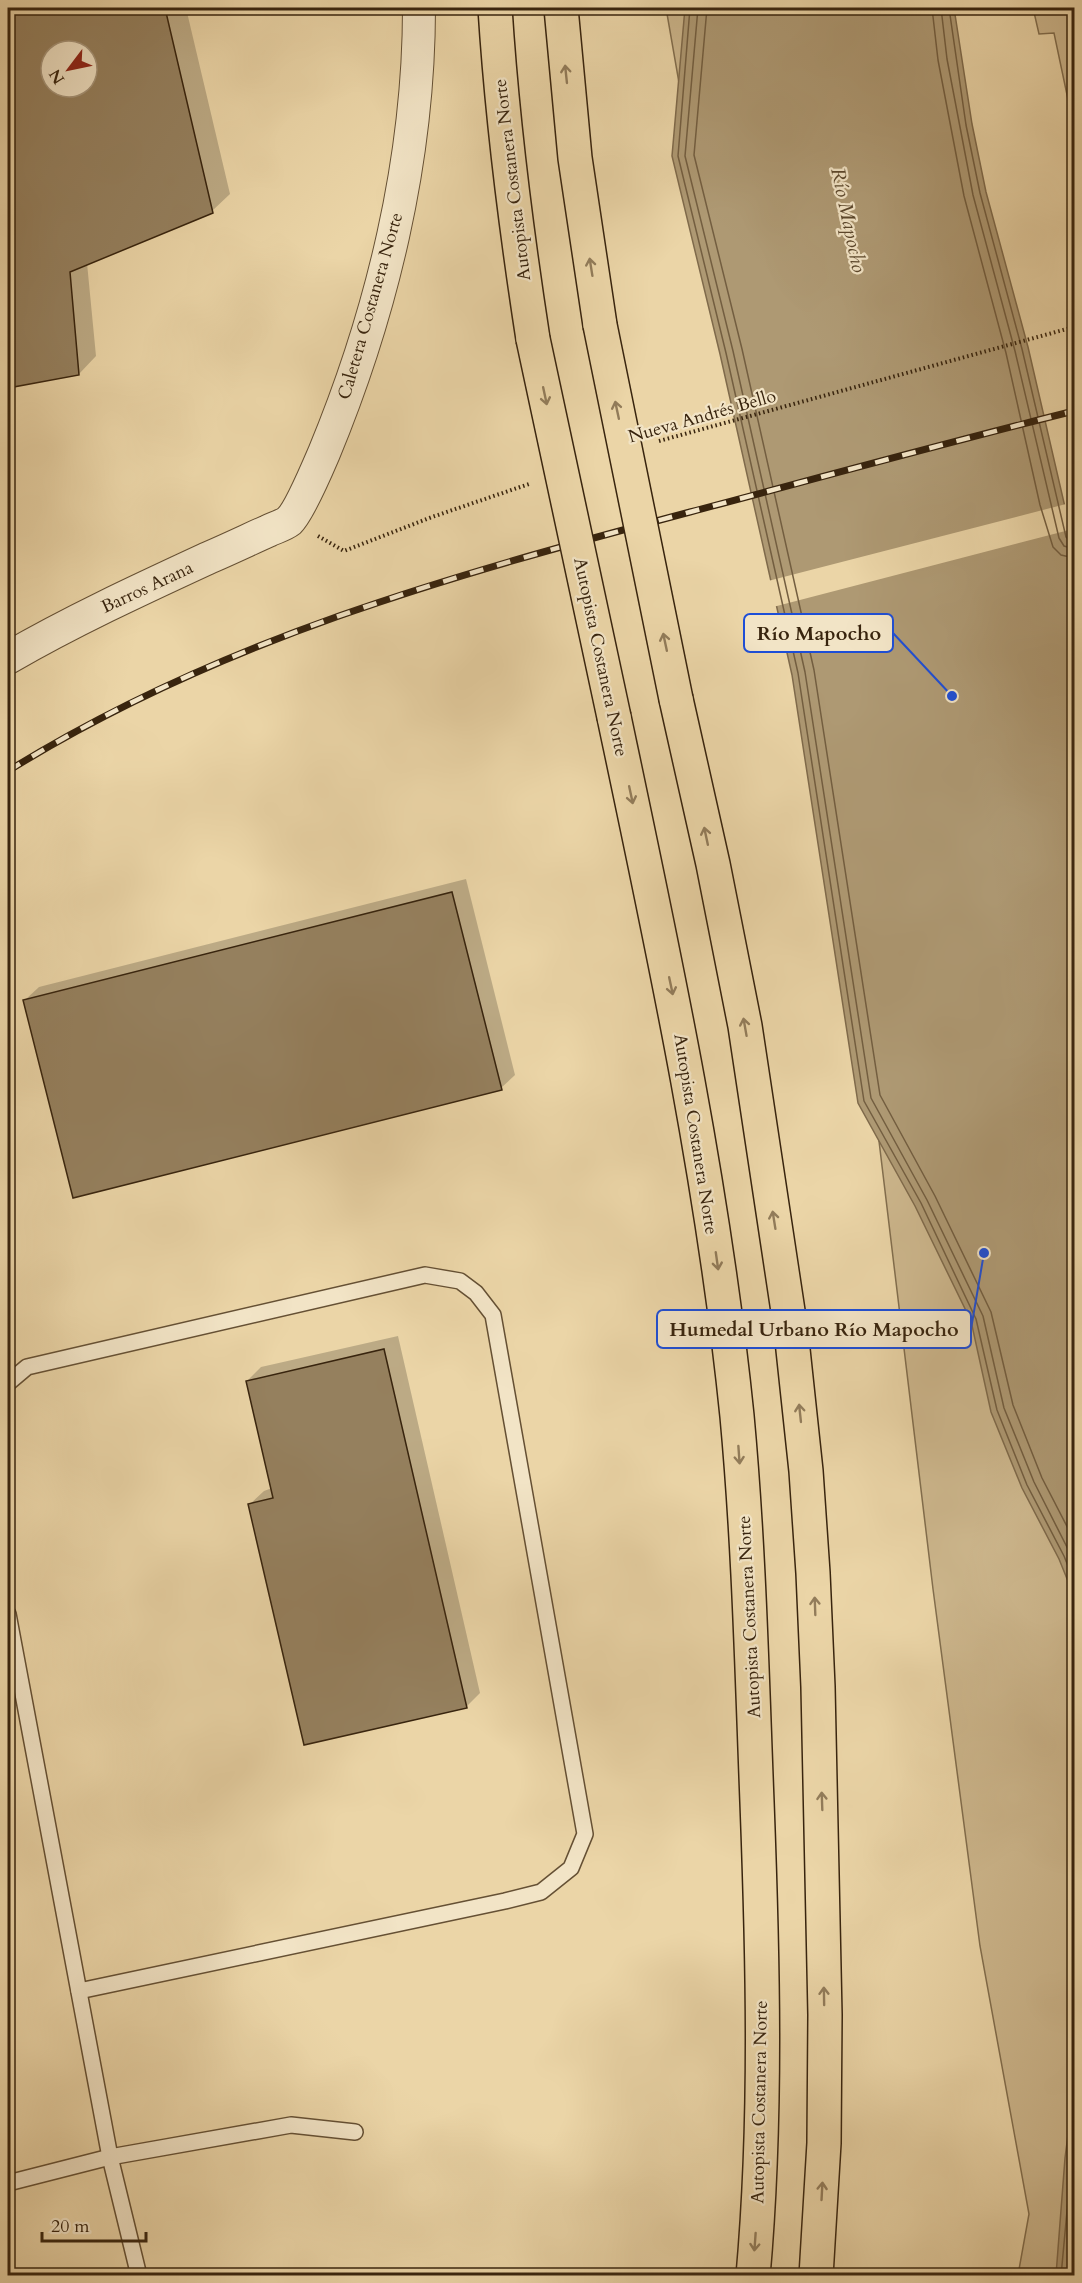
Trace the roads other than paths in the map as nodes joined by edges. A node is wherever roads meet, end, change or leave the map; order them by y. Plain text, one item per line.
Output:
1 (419, 8) edge
2 (495, 8) edge
3 (561, 8) edge
4 (289, 521) joint
5 (8, 658) edge
6 (8, 1383) edge
7 (8, 1614) edge
8 (79, 1991) junction
9 (355, 2132) dead end
10 (110, 2157) junction
11 (8, 2183) edge
12 (818, 2267) edge
13 (139, 2276) edge
14 (753, 2276) edge

1 - 4 street, Caletera Costanera Norte
2 -> 14 highway, Autopista Costanera Norte, bridge
12 -> 3 highway, bridge
4 - 5 street, Barros Arana
6 - 8 lane
7 - 8 lane
8 - 10 lane
9 - 10 lane
10 - 11 lane
10 - 13 lane

